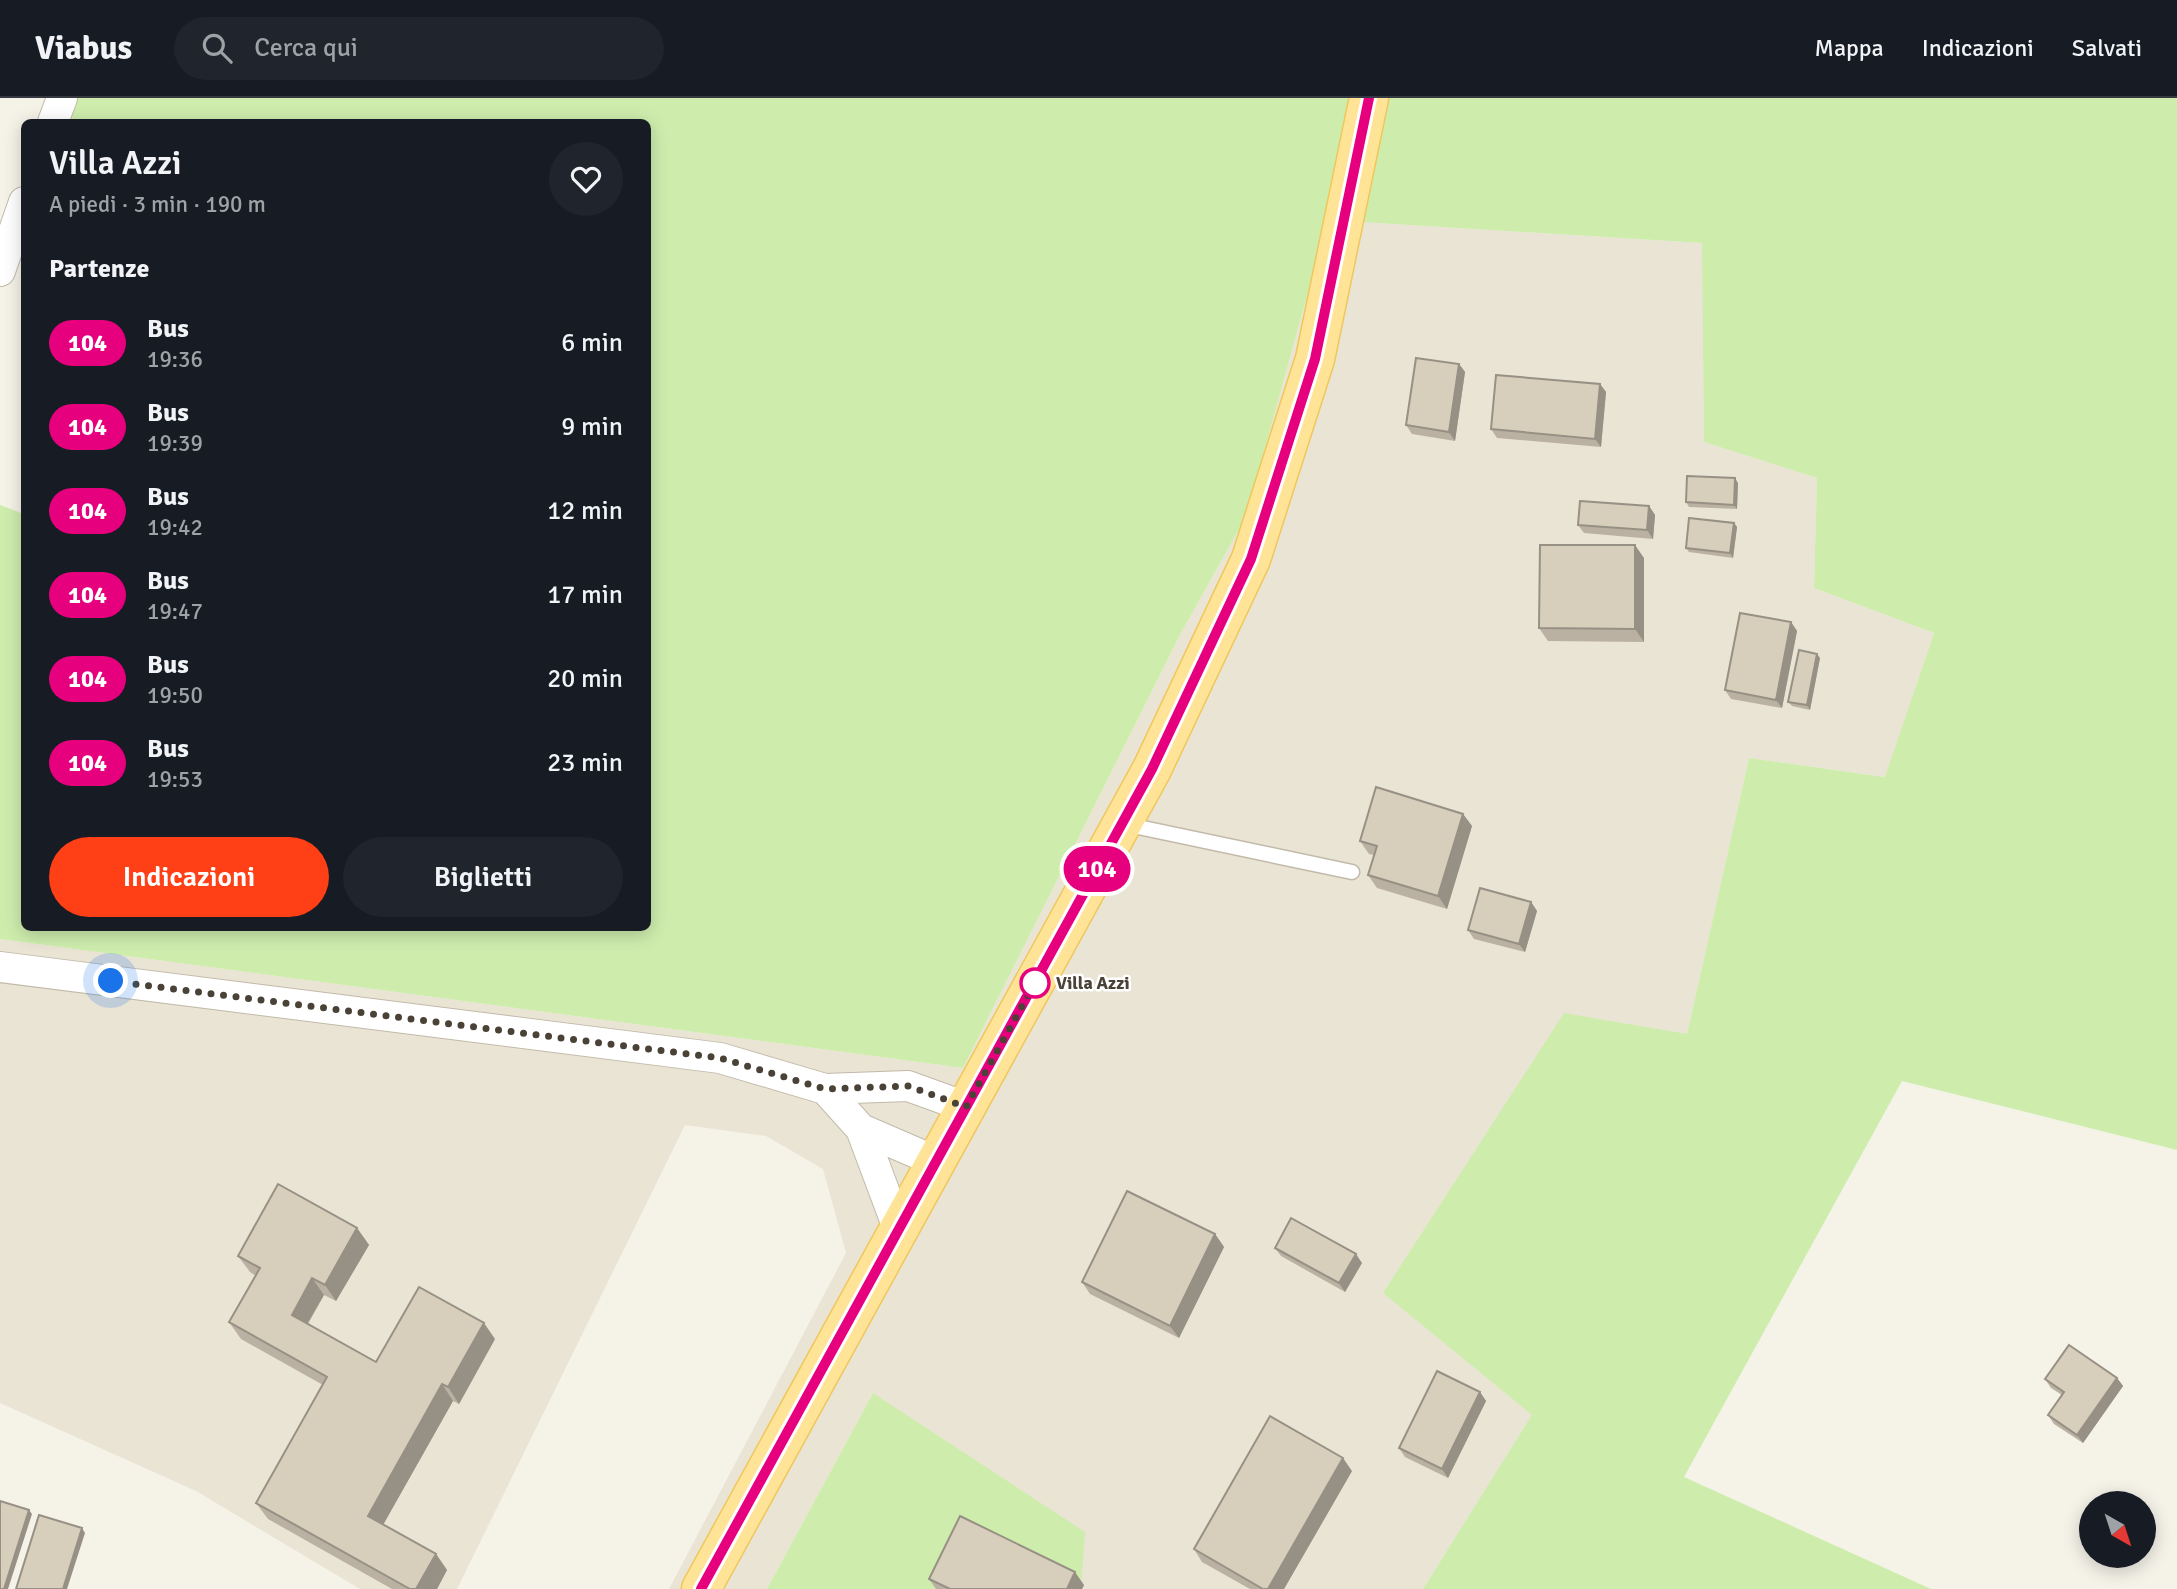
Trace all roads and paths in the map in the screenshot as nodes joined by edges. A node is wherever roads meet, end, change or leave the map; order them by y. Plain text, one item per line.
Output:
1 (62, 98) edge
2 (1369, 98) edge
3 (54, 119) edge
4 (21, 211) edge
5 (0, 271) edge
6 (1122, 824) junction
7 (1352, 872) dead end
8 (0, 967) edge
9 (825, 1089) junction
10 (966, 1107) junction
11 (861, 1129) junction
12 (935, 1161) junction
13 (898, 1228) junction
14 (701, 1589) edge

1 - 3 street
2 - 6 main road
4 - 5 street
6 - 7 lane
6 - 10 main road
8 - 9 street
9 - 10 street
9 - 11 street
10 - 12 main road
11 - 12 street
11 - 13 street
12 - 13 main road
13 - 14 main road

